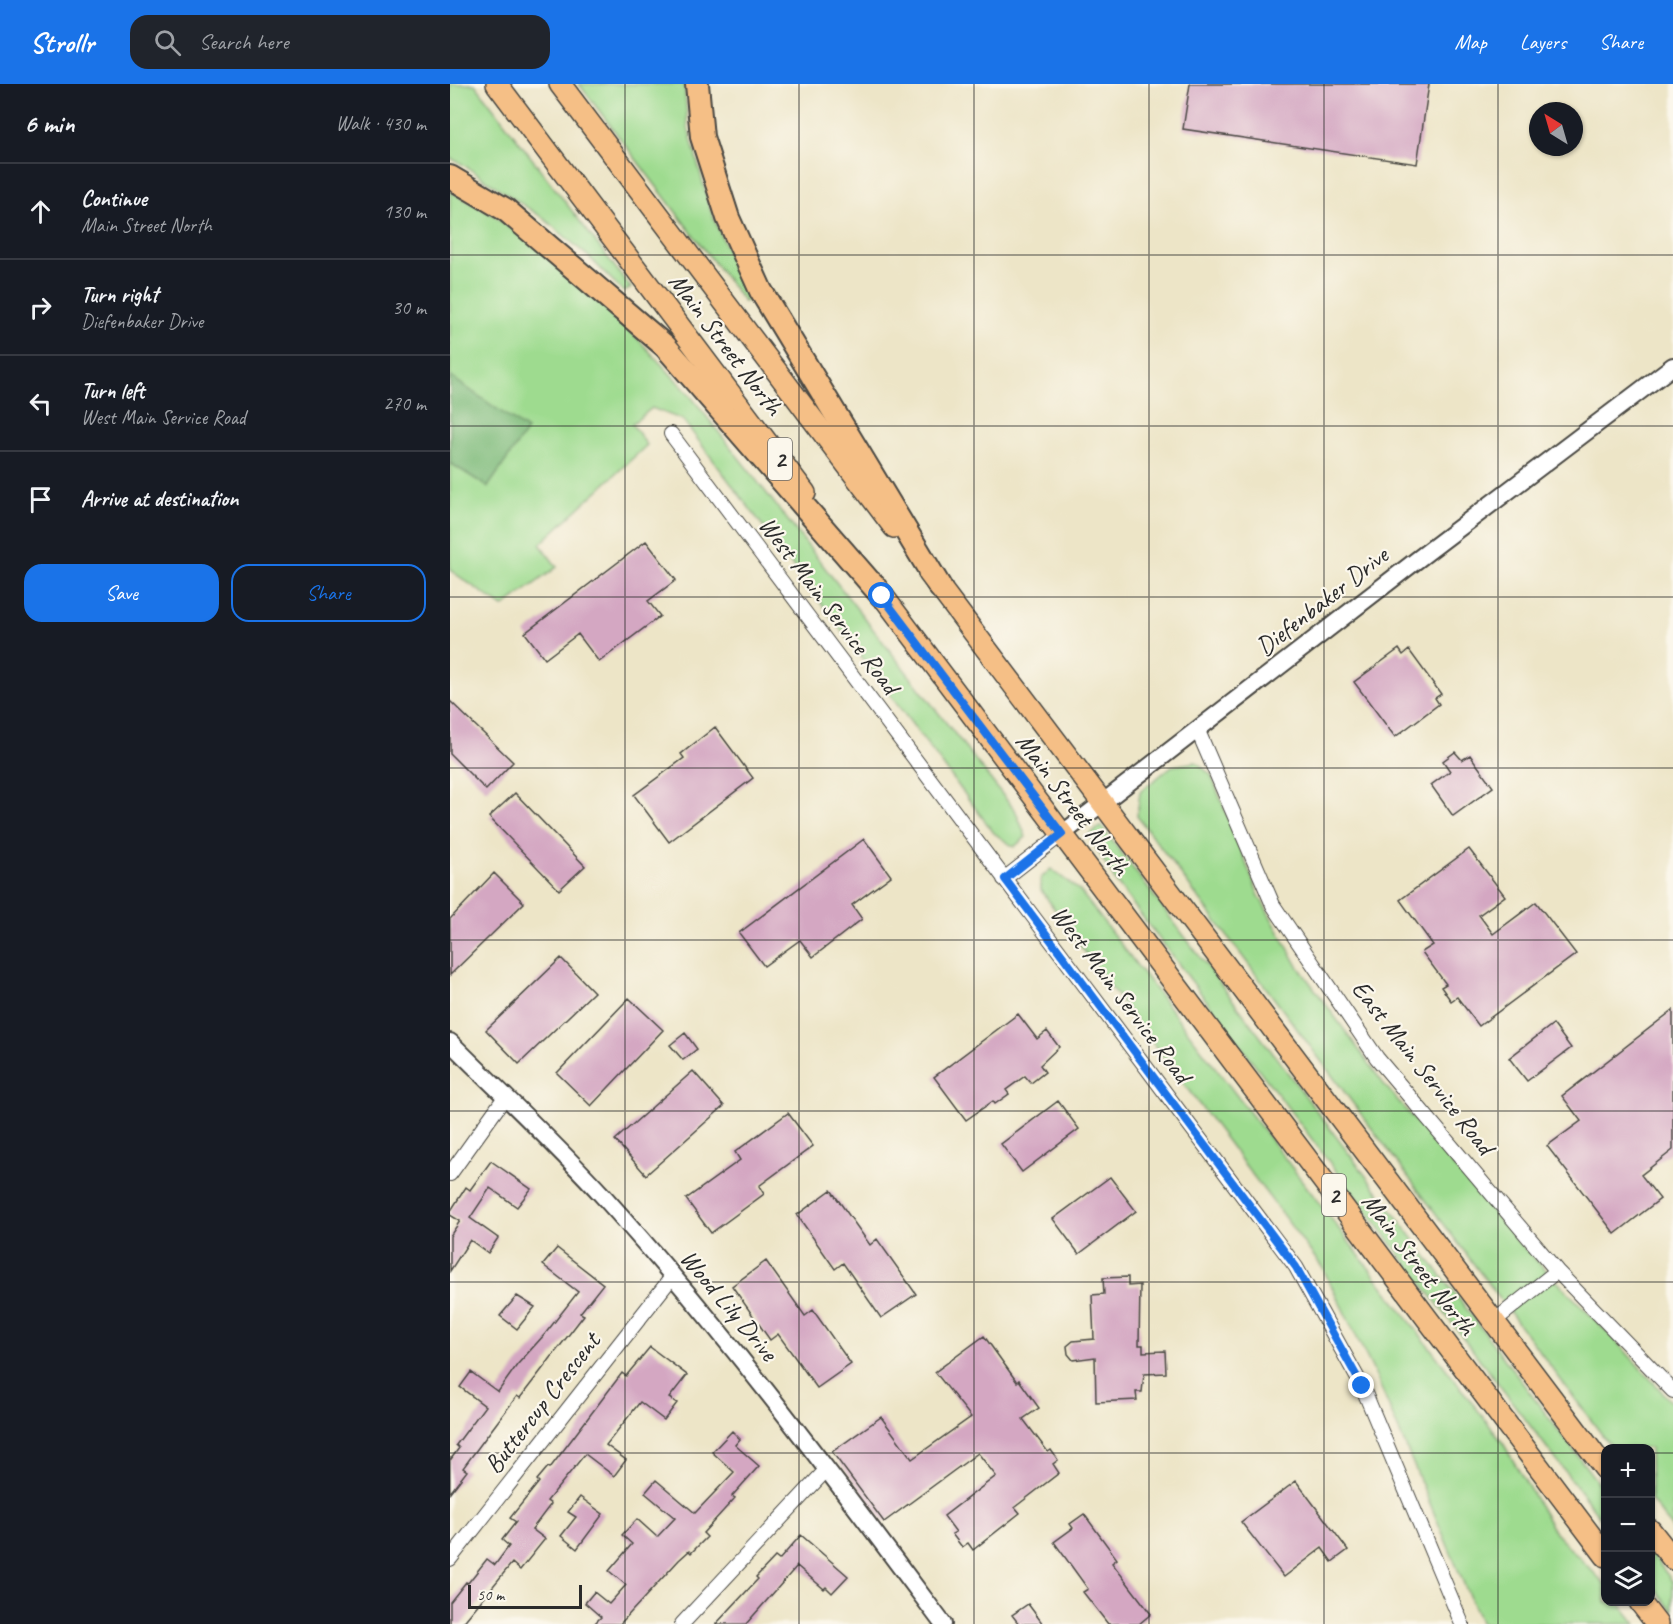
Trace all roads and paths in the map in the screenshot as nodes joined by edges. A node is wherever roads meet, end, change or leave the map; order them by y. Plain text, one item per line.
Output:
1 (497, 84) edge
2 (560, 84) edge
3 (697, 84) edge
4 (450, 177) edge
5 (1673, 366) edge
6 (671, 434) dead end
7 (939, 587) junction
8 (882, 596) junction
9 (1198, 731) junction
10 (1102, 804) junction
11 (1062, 834) junction
12 (1005, 879) junction
13 (450, 1042) edge
14 (505, 1096) junction
15 (450, 1174) edge
16 (1557, 1271) junction
17 (672, 1277) junction
18 (1493, 1322) junction
19 (1673, 1391) edge
20 (1601, 1465) edge
21 (827, 1469) junction
22 (1655, 1536) edge
23 (1602, 1552) edge
24 (450, 1558) edge
25 (1673, 1559) edge
26 (1643, 1606) edge
27 (682, 1624) edge
28 (943, 1624) edge
29 (1462, 1624) edge
30 (1657, 1624) edge

1 - 8 main road, Main Street North / 2
2 - 7 main road, Main Street North / 2
3 - 7 highway
4 - 8 highway
5 - 9 street, Diefenbaker Drive
6 - 12 street, West Main Service Road
7 - 10 main road, Main Street North / 2
8 - 11 main road, Main Street North / 2
9 - 10 street, Diefenbaker Drive
9 - 16 street, East Main Service Road
10 - 11 street, Diefenbaker Drive
10 - 18 main road, Main Street North / 2
11 - 12 street, Diefenbaker Drive
11 - 23 main road, Main Street North / 2
12 - 29 street, West Main Service Road
13 - 14 street, Wood Lily Drive
14 - 15 street
14 - 17 street, Wood Lily Drive
16 - 18 street
16 - 19 street, East Main Service Road
17 - 21 street, Wood Lily Drive
17 - 24 street, Buttercup Crescent
18 - 20 main road, Main Street North / 2
21 - 27 street
21 - 28 street, Wood Lily Drive
22 - 25 main road
26 - 30 main road

